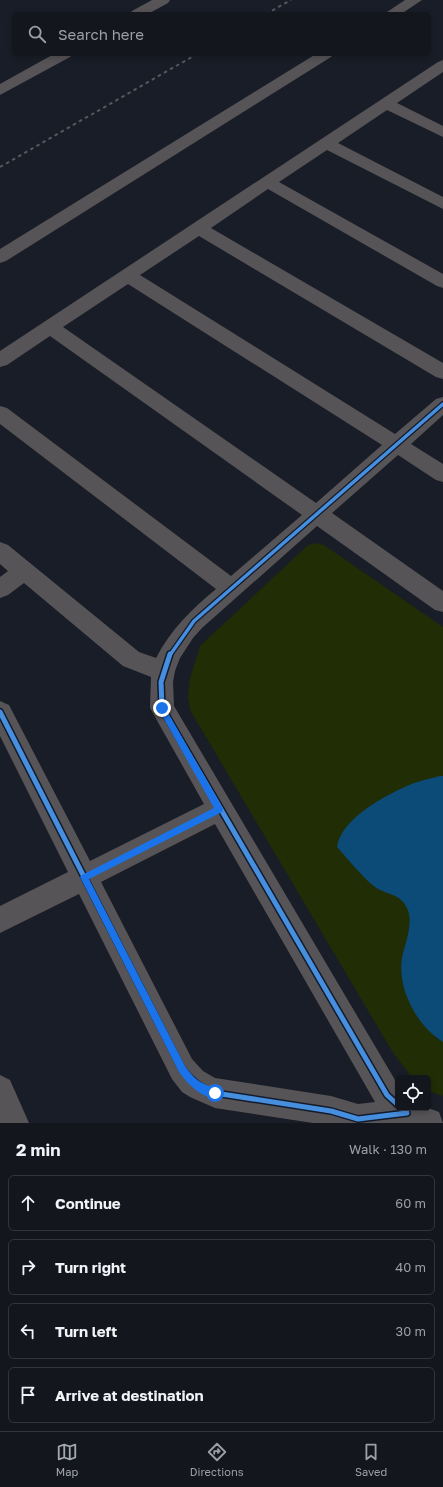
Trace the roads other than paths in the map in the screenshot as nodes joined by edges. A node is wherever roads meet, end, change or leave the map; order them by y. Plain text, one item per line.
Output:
1 (163, 0) edge
2 (415, 0) edge
3 (142, 7) edge
4 (394, 12) edge
5 (61, 56) edge
6 (323, 56) edge
7 (441, 68) edge
8 (0, 90) edge
9 (386, 103) junction
10 (443, 132) edge
11 (326, 143) junction
12 (267, 182) junction
13 (443, 204) edge
14 (199, 228) junction
15 (0, 258) edge
16 (127, 276) junction
17 (443, 282) edge
18 (50, 327) junction
19 (0, 360) edge
20 (443, 372) edge
21 (443, 404) edge
22 (0, 413) edge
23 (396, 445) junction
24 (443, 474) edge
25 (316, 514) junction
26 (0, 551) edge
27 (24, 571) junction
28 (231, 588) junction
29 (0, 589) edge
30 (443, 603) edge
31 (163, 671) junction
32 (0, 712) edge
33 (219, 809) junction
34 (84, 877) junction
35 (0, 920) edge
36 (0, 1090) edge
37 (409, 1112) edge
38 (14, 1123) edge

1 - 3 street
2 - 4 street
5 - 8 street
6 - 15 street
7 - 9 street
9 - 10 street
9 - 11 street
11 - 12 street
11 - 13 street
12 - 14 street
12 - 17 street
14 - 16 street
14 - 20 street
16 - 18 street
16 - 23 street
18 - 19 street
18 - 25 street
21 - 23 street
22 - 28 street
23 - 24 street
23 - 25 street
25 - 28 street
25 - 30 street
26 - 27 street
27 - 29 street
27 - 31 street
28 - 31 street
31 - 33 street
32 - 34 street
33 - 34 street
33 - 37 street
34 - 35 street
34 - 37 street
36 - 38 street

